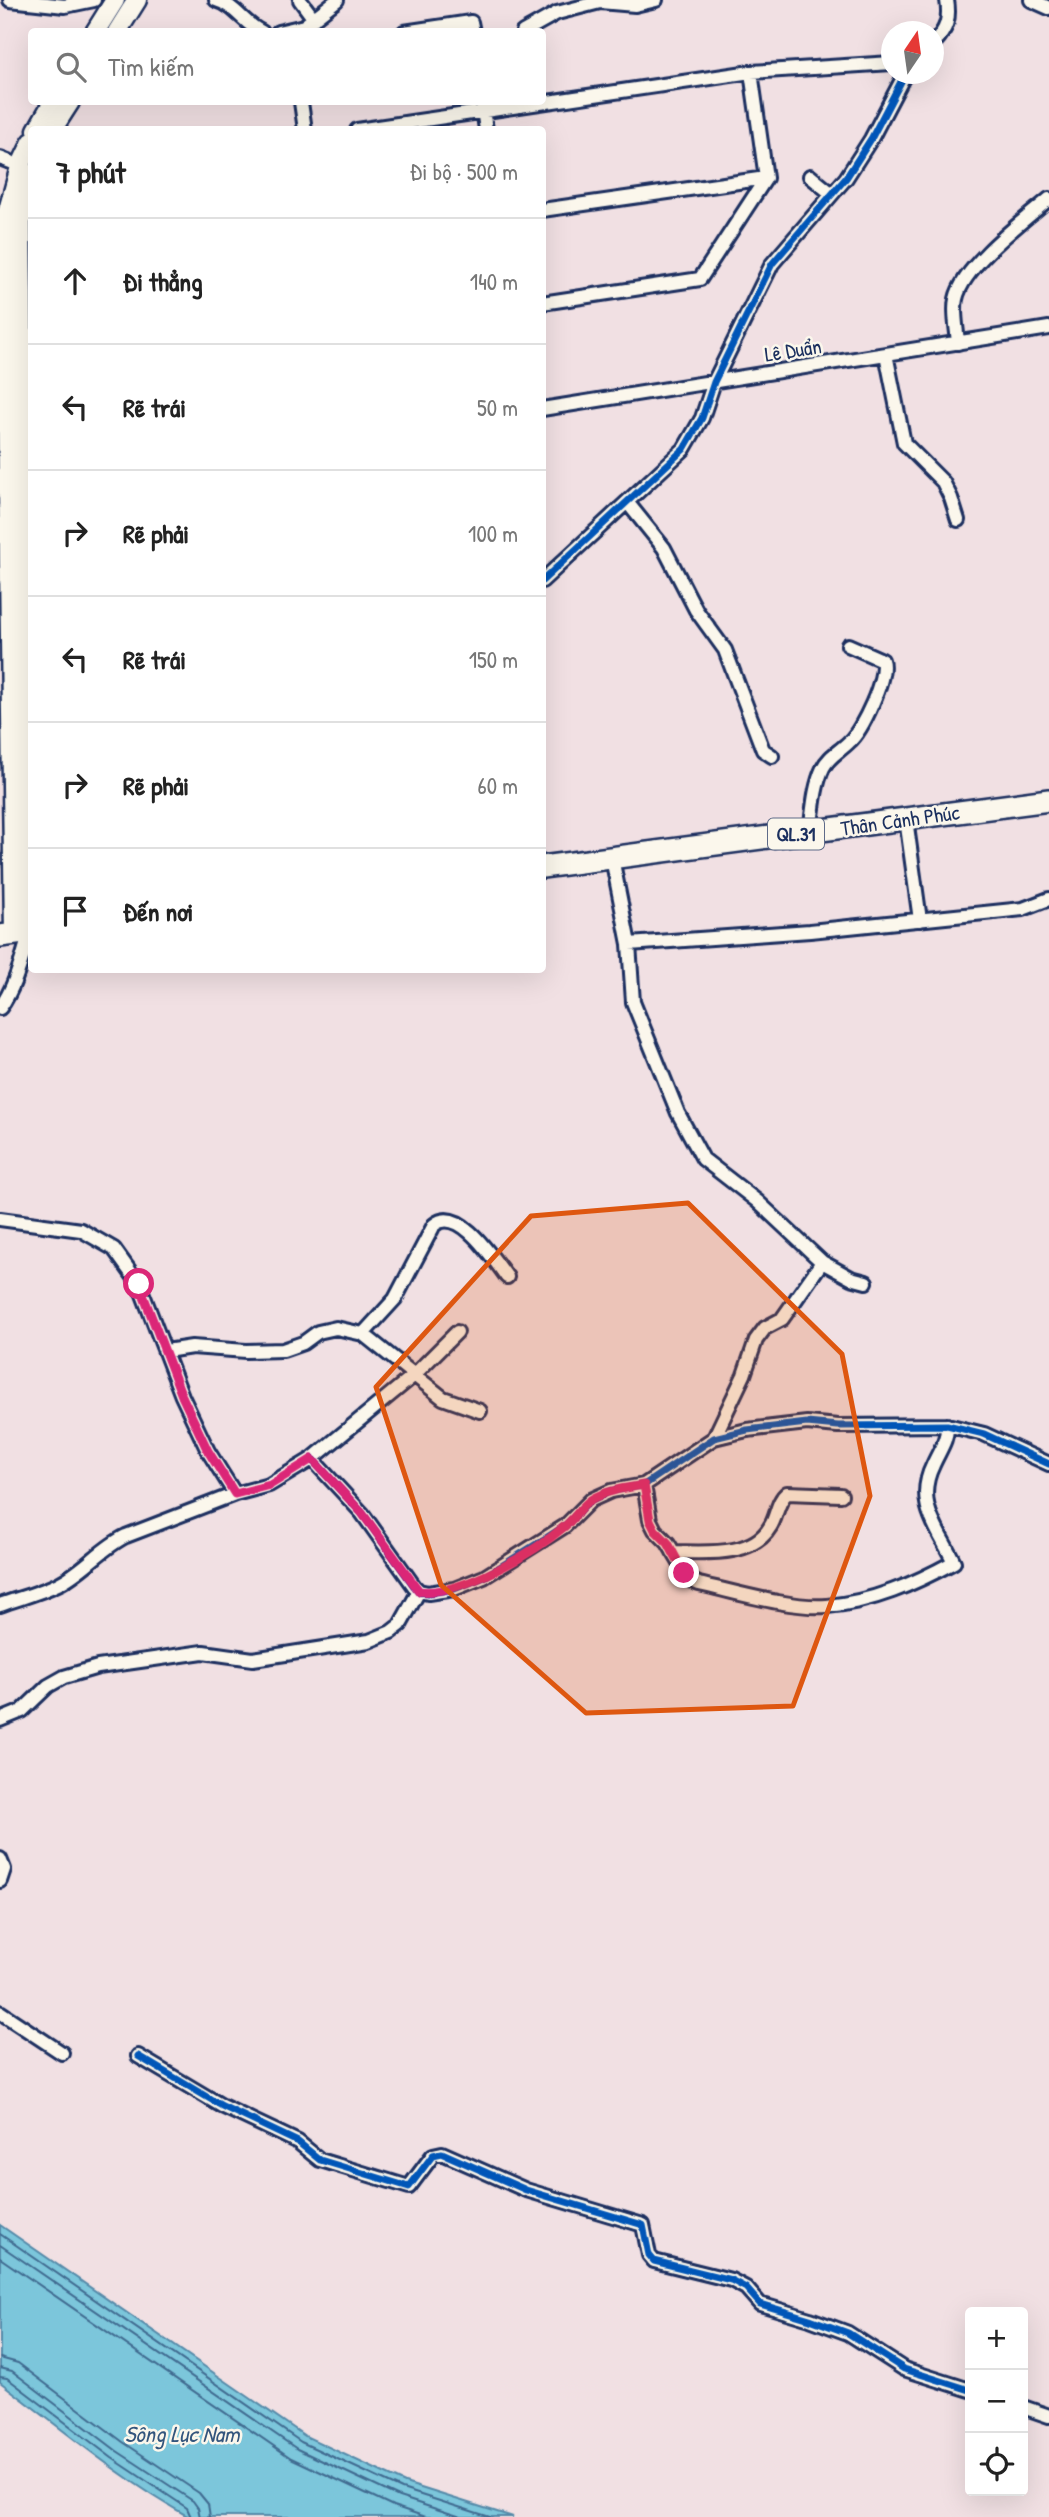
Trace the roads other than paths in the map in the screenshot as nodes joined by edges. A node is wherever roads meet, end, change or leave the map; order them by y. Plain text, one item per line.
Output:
1 (10, 0) edge
2 (94, 0) edge
3 (114, 0) edge
4 (138, 0) edge
5 (216, 0) edge
6 (300, 0) edge
7 (337, 0) edge
8 (656, 0) edge
9 (947, 0) edge
10 (1031, 0) edge
11 (1049, 8) edge
12 (314, 19) junction
13 (97, 28) edge
14 (120, 28) edge
15 (254, 28) edge
16 (295, 28) edge
17 (431, 28) edge
18 (472, 28) edge
19 (530, 28) edge
20 (944, 32) edge
21 (881, 64) edge
22 (751, 72) junction
23 (900, 84) edge
24 (546, 98) edge
25 (51, 105) edge
26 (69, 105) edge
27 (301, 105) edge
28 (483, 106) edge
29 (39, 126) edge
30 (55, 126) edge
31 (304, 126) edge
32 (378, 126) edge
33 (486, 126) edge
34 (0, 158) edge
35 (28, 171) edge
36 (810, 176) dead end
37 (766, 178) junction
38 (832, 194) junction
39 (1049, 199) edge
40 (546, 209) edge
41 (9, 215) edge
42 (546, 302) edge
43 (1049, 328) edge
44 (958, 343) junction
45 (886, 354) junction
46 (714, 382) junction
47 (546, 408) edge
48 (627, 502) junction
49 (958, 520) dead end
50 (16, 523) edge
51 (546, 577) edge
52 (848, 645) dead end
53 (772, 757) dead end
54 (14, 784) edge
55 (1049, 800) edge
56 (906, 818) junction
57 (810, 832) junction
58 (612, 859) junction
59 (546, 867) edge
60 (1049, 899) edge
61 (920, 920) junction
62 (19, 934) edge
63 (629, 944) junction
64 (28, 960) edge
65 (18, 970) junction
66 (0, 1008) edge
67 (0, 1219) edge
68 (822, 1262) junction
69 (508, 1277) dead end
70 (866, 1282) dead end
71 (457, 1332) dead end
72 (363, 1334) junction
73 (166, 1351) junction
74 (413, 1376) junction
75 (480, 1411) dead end
76 (947, 1425) junction
77 (714, 1438) junction
78 (312, 1459) junction
79 (1049, 1464) edge
80 (644, 1485) junction
81 (235, 1494) junction
82 (841, 1495) dead end
83 (673, 1552) junction
84 (419, 1591) junction
85 (0, 1605) edge
86 (0, 1720) edge
87 (0, 1860) edge
88 (0, 1881) edge
89 (0, 2012) edge
90 (62, 2053) dead end
91 (138, 2056) dead end
92 (965, 2388) edge
93 (1028, 2409) edge
94 (1049, 2416) edge

1 - 2 street
3 - 13 main road
4 - 14 main road
5 - 15 street
6 - 12 street
7 - 12 street
8 - 19 street
9 - 20 street
10 - 11 street
12 - 16 street
17 - 18 street
21 - 22 street
22 - 24 street
22 - 37 street
23 - 38 street
25 - 29 main road
26 - 30 main road
27 - 31 street
28 - 32 street
28 - 33 street
34 - 35 street
35 - 41 main road
36 - 38 street
37 - 40 street
37 - 42 street
38 - 46 street
39 - 44 street
41 - 50 main road
43 - 44 street, Lê Duẩn
44 - 45 street, Lê Duẩn
45 - 46 street, Lê Duẩn
45 - 49 street
46 - 47 street, Lê Duẩn
46 - 48 street
48 - 51 street
48 - 53 street
50 - 54 main road
52 - 57 street
54 - 62 main road
55 - 56 highway, Thân Cảnh Phúc / QL.31
56 - 57 highway, Thân Cảnh Phúc / QL.31
56 - 61 street
57 - 58 highway, Thân Cảnh Phúc / QL.31
58 - 59 highway, Thân Cảnh Phúc / QL.31
58 - 63 street
60 - 61 street
61 - 63 street
62 - 65 street
63 - 68 street
64 - 65 street
65 - 66 street
67 - 73 street
68 - 70 street
68 - 77 street
69 - 72 street
71 - 74 street
72 - 73 street
72 - 74 street
73 - 81 street
74 - 75 street
74 - 78 street
76 - 77 street
76 - 79 street
76 - 83 street
77 - 80 street
78 - 81 street
78 - 84 street
80 - 83 street
80 - 84 street
81 - 85 street
82 - 83 street
84 - 86 street
87 - 88 street
89 - 90 street
91 - 92 street
93 - 94 street

